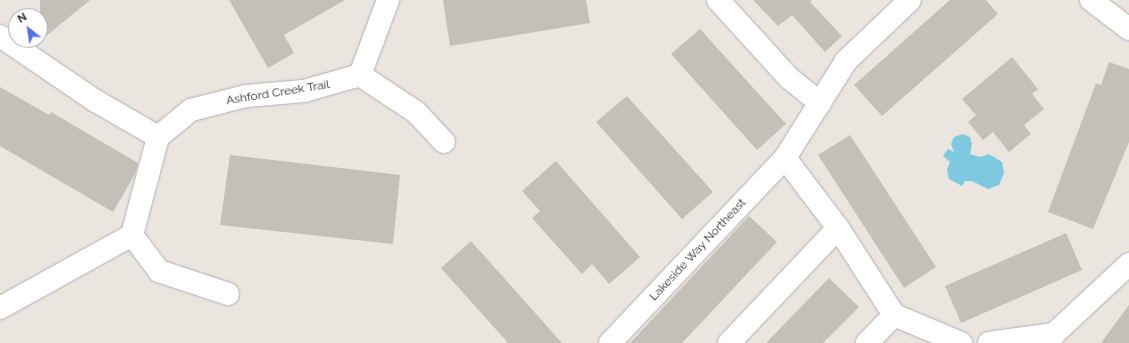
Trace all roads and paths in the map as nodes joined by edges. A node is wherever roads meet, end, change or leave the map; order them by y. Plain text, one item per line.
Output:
1 (388, 0) edge
2 (718, 0) edge
3 (910, 0) edge
4 (1091, 0) edge
5 (1129, 29) edge
6 (0, 36) edge
7 (360, 76) junction
8 (820, 103) junction
9 (158, 137) junction
10 (444, 142) dead end
11 (785, 158) junction
12 (838, 228) junction
13 (132, 235) junction
14 (1129, 264) edge
15 (228, 294) dead end
16 (0, 308) edge
17 (894, 315) junction
18 (610, 343) edge
19 (729, 343) edge
20 (868, 343) edge
21 (961, 343) edge
22 (990, 343) edge

1 - 7 street
2 - 8 street
3 - 8 street, Lakeside Way Northeast
4 - 5 street
6 - 9 street
7 - 9 street, Ashford Creek Trail
7 - 10 street
8 - 11 street, Lakeside Way Northeast
9 - 13 street
11 - 12 street
11 - 18 street, Lakeside Way Northeast
12 - 17 street
12 - 19 street
13 - 15 street
13 - 16 street
14 - 22 street
17 - 20 street
17 - 21 street

